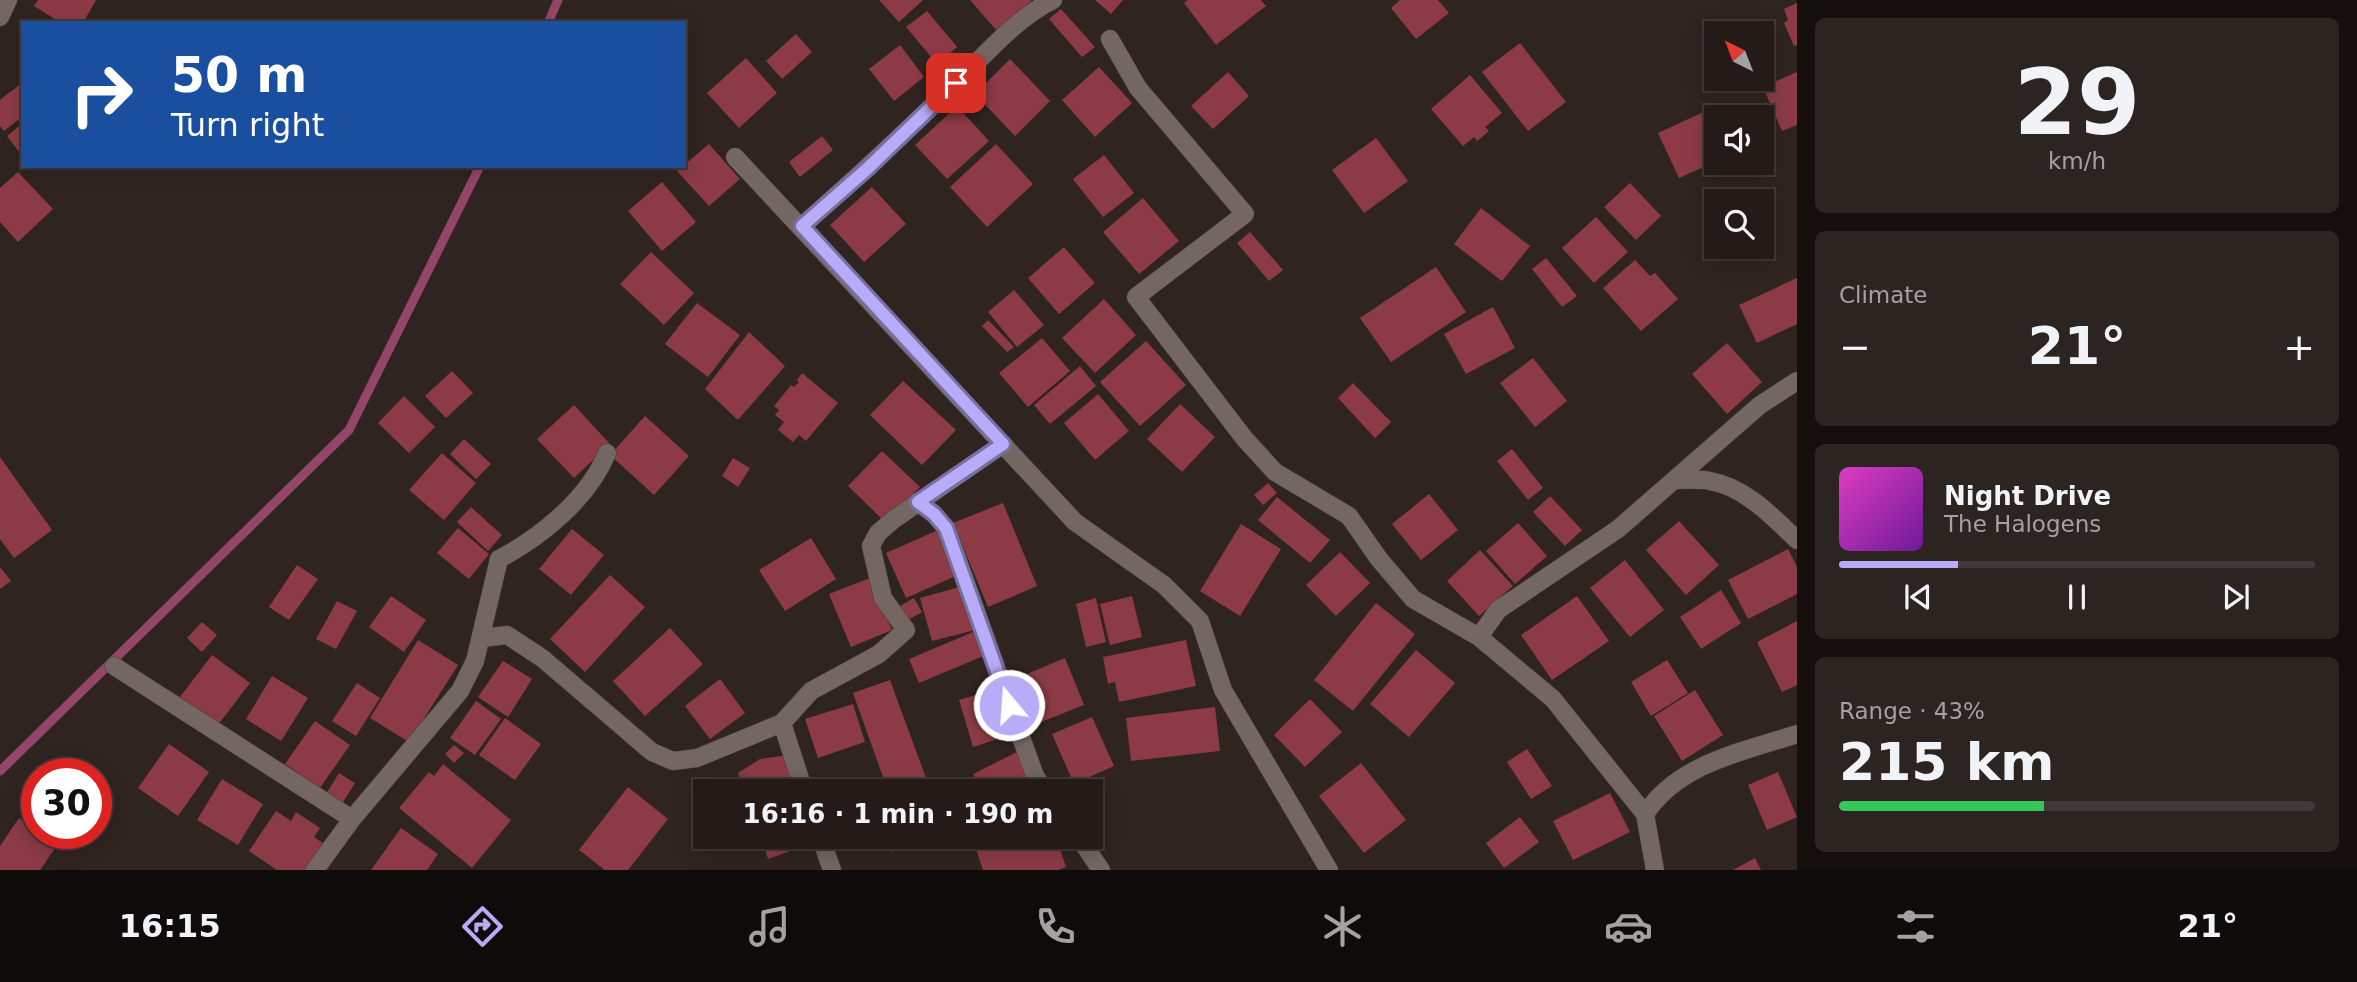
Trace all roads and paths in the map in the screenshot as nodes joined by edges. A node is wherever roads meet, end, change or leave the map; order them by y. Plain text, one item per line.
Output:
1 (8, 0) edge
2 (1053, 0) edge
3 (0, 17) edge
4 (1110, 39) dead end
5 (735, 157) dead end
6 (802, 226) junction
7 (1797, 381) edge
8 (1003, 444) junction
9 (607, 453) dead end
10 (1677, 480) junction
11 (918, 502) junction
12 (1797, 540) edge
13 (482, 638) junction
14 (1479, 638) junction
15 (114, 667) dead end
16 (782, 723) junction
17 (1797, 734) edge
18 (800, 779) edge
19 (1037, 779) edge
20 (1645, 814) junction
21 (352, 819) junction
22 (825, 849) edge
23 (1087, 849) edge
24 (315, 870) edge
25 (832, 870) edge
26 (1101, 870) edge
27 (1329, 870) edge
28 (1655, 870) edge

1 - 3 street
2 - 6 street
4 - 14 street
5 - 6 street
6 - 8 street
7 - 10 street
8 - 11 street
8 - 27 street
9 - 13 street
10 - 12 street
10 - 14 street
11 - 16 street
11 - 19 street
13 - 16 street
13 - 21 street
14 - 20 street
15 - 21 street
16 - 18 street
17 - 20 street
20 - 28 street
21 - 24 street
22 - 25 street
23 - 26 street

